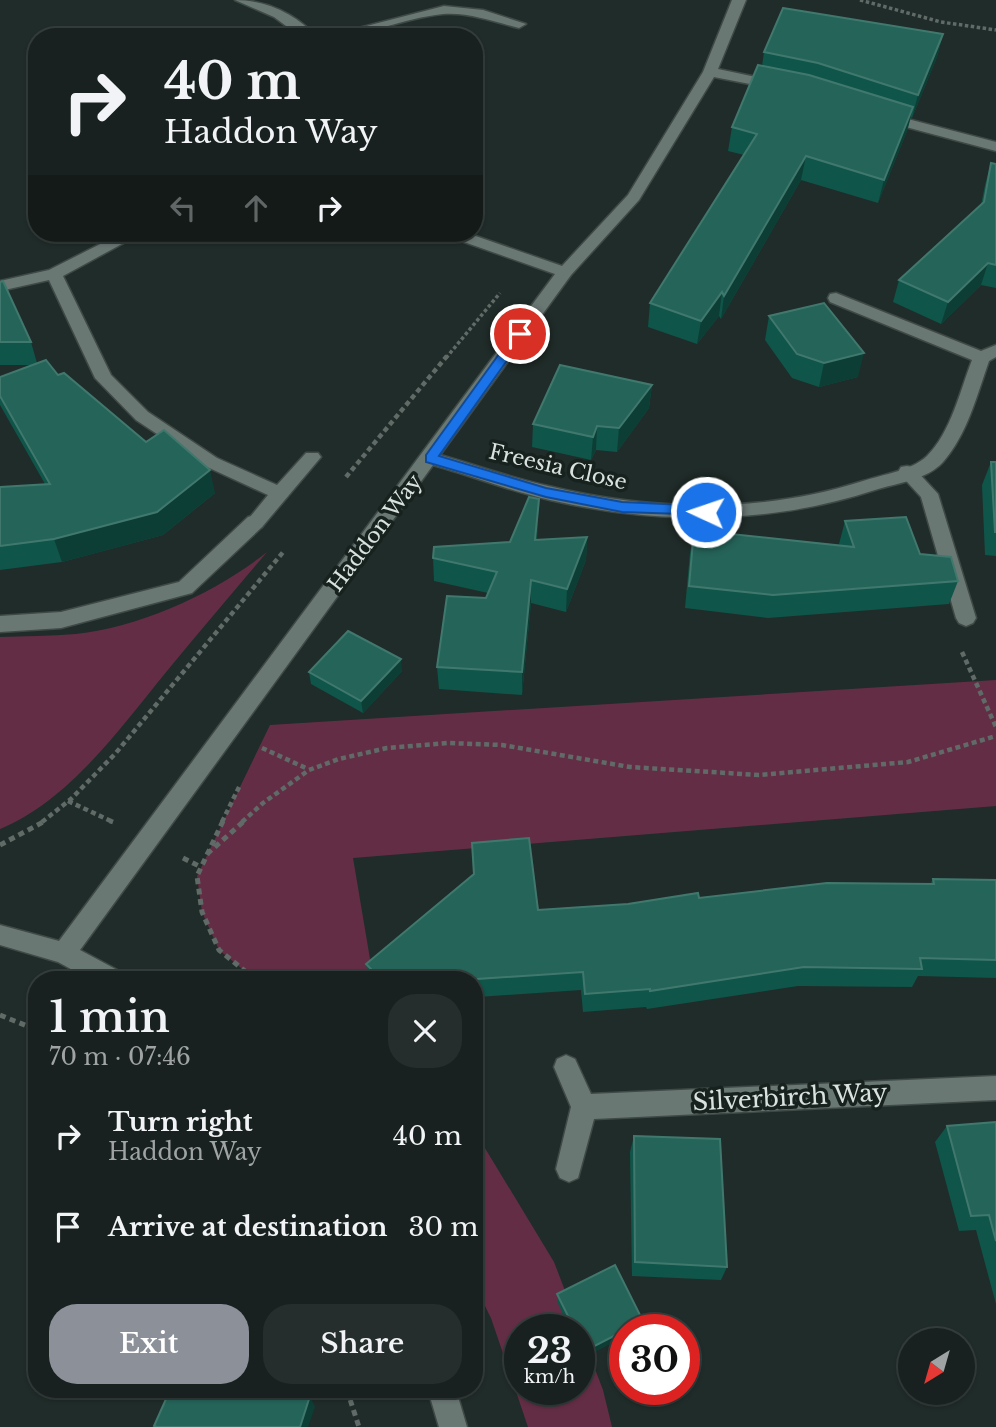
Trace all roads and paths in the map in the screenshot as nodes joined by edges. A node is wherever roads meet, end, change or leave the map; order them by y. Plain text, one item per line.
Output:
1 (242, 0) edge
2 (738, 0) edge
3 (860, 0) edge
4 (443, 5) edge
5 (519, 24) dead end
6 (298, 28) edge
7 (362, 28) edge
8 (996, 30) edge
9 (710, 72) junction
10 (796, 89) edge
11 (870, 112) edge
12 (996, 148) edge
13 (116, 242) edge
14 (479, 242) edge
15 (565, 272) junction
16 (54, 274) junction
17 (0, 286) edge
18 (836, 298) dead end
19 (989, 354) edge
20 (312, 457) dead end
21 (430, 458) junction
22 (908, 472) junction
23 (281, 494) junction
24 (966, 618) dead end
25 (0, 624) edge
26 (960, 648) dead end
27 (996, 727) edge
28 (264, 736) dead end
29 (996, 736) edge
30 (309, 770) junction
31 (241, 782) dead end
32 (207, 854) junction
33 (0, 935) edge
34 (64, 953) junction
35 (97, 971) edge
36 (245, 971) edge
37 (0, 1015) edge
38 (28, 1026) edge
39 (566, 1067) dead end
40 (996, 1088) edge
41 (584, 1107) junction
42 (569, 1169) dead end
43 (350, 1398) edge
44 (444, 1398) edge
45 (359, 1427) edge
46 (453, 1427) edge

1 - 6 street
2 - 9 street, Haddon Way
3 - 8 path
4 - 5 street
4 - 7 street
9 - 10 street
9 - 15 street, Haddon Way
11 - 12 street
13 - 16 street
14 - 15 street
15 - 21 street, Haddon Way
16 - 17 street
16 - 23 street
18 - 19 street, Freesia Close
19 - 22 street, Freesia Close
20 - 23 street
21 - 22 street, Freesia Close
21 - 34 street, Haddon Way
22 - 24 street
23 - 25 street
26 - 27 path
28 - 30 path
29 - 30 path
30 - 32 path
31 - 32 path
32 - 36 path
33 - 34 street
34 - 35 street
37 - 38 path
39 - 41 street
40 - 41 street, Silverbirch Way
41 - 42 street
43 - 45 path
44 - 46 street

